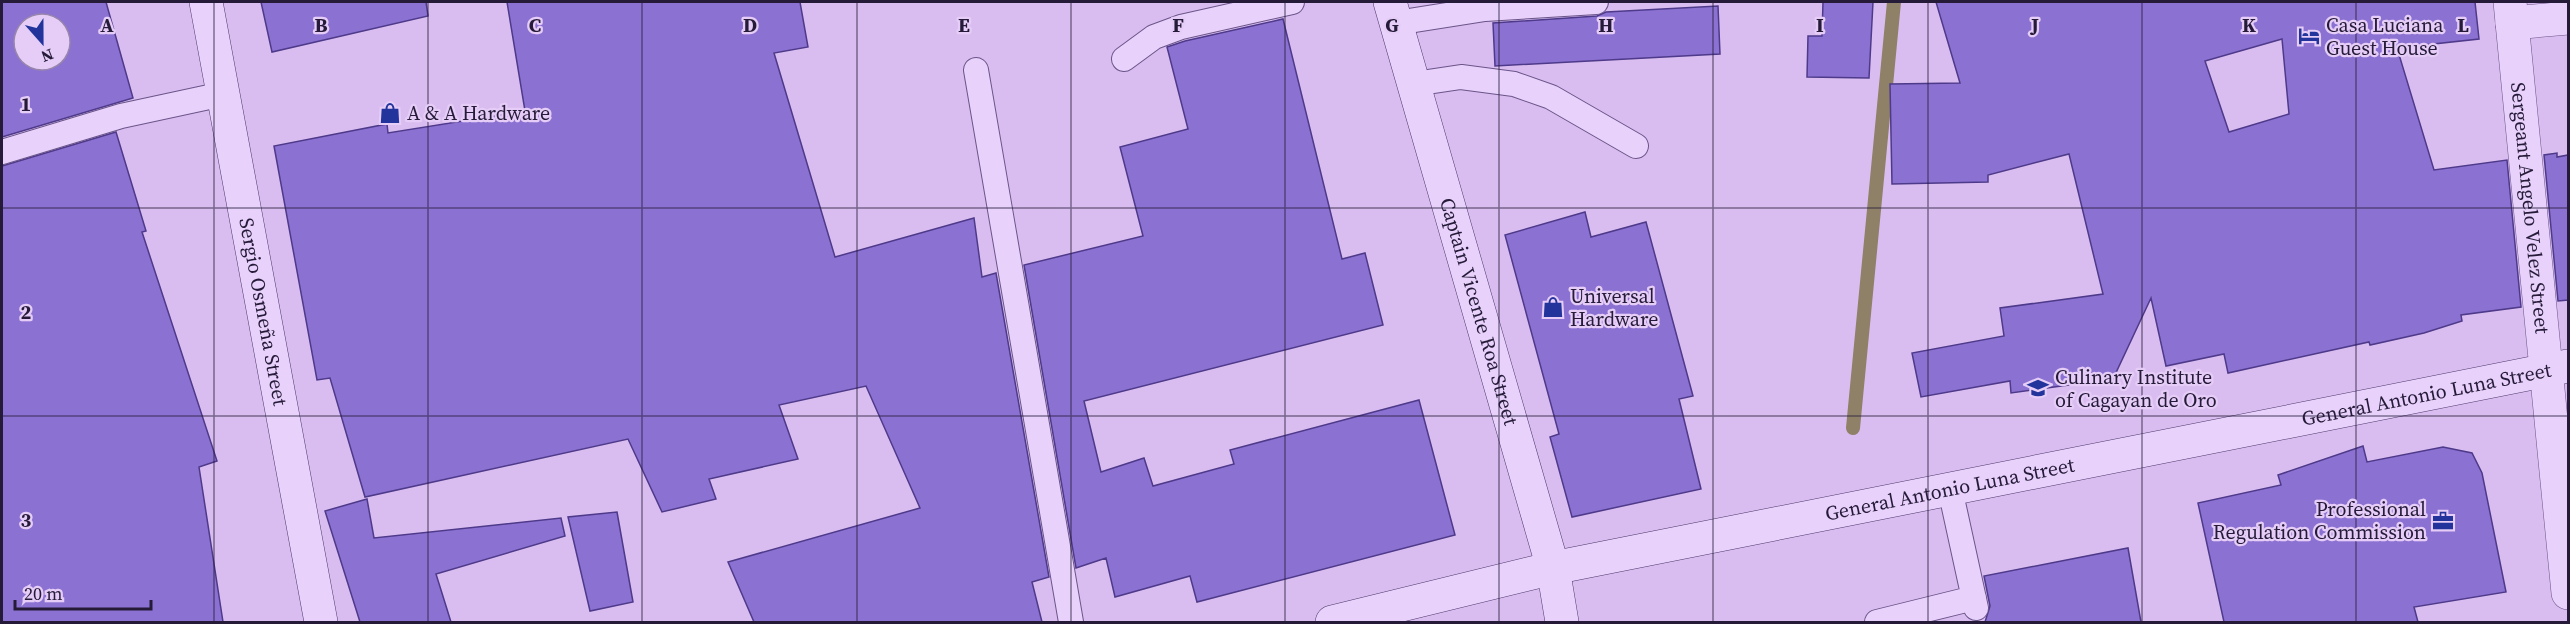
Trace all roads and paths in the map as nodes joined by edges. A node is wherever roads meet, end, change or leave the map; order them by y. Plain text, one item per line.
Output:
1 (206, 2) edge
2 (1292, 2) edge
3 (1596, 2) edge
4 (1393, 12) edge
5 (2511, 12) edge
6 (2568, 18) edge
7 (1124, 59) dead end
8 (976, 70) dead end
9 (1414, 84) junction
10 (222, 94) junction
11 (1636, 146) dead end
12 (2, 152) edge
13 (2557, 368) edge
14 (1950, 489) junction
15 (1553, 568) junction
16 (2568, 592) edge
17 (321, 622) edge
18 (1071, 622) edge
19 (1332, 622) edge
20 (1562, 622) edge
21 (1877, 622) edge

1 - 10 street, Sergio Osmeña Street
2 - 7 lane
3 - 4 lane
4 - 9 street, Captain Vicente Roa Street
5 - 6 street
5 - 13 street, Sergeant Angelo Velez Street
8 - 18 lane
9 - 11 lane
9 - 15 street, Captain Vicente Roa Street
10 - 12 lane
10 - 17 street, Sergio Osmeña Street
13 - 14 street, General Antonio Luna Street
13 - 16 street, Sergeant Angelo Velez Street
14 - 15 street, General Antonio Luna Street
14 - 21 lane
15 - 19 street, General Antonio Luna Street
15 - 20 street, Captain Vicente Roa Street

